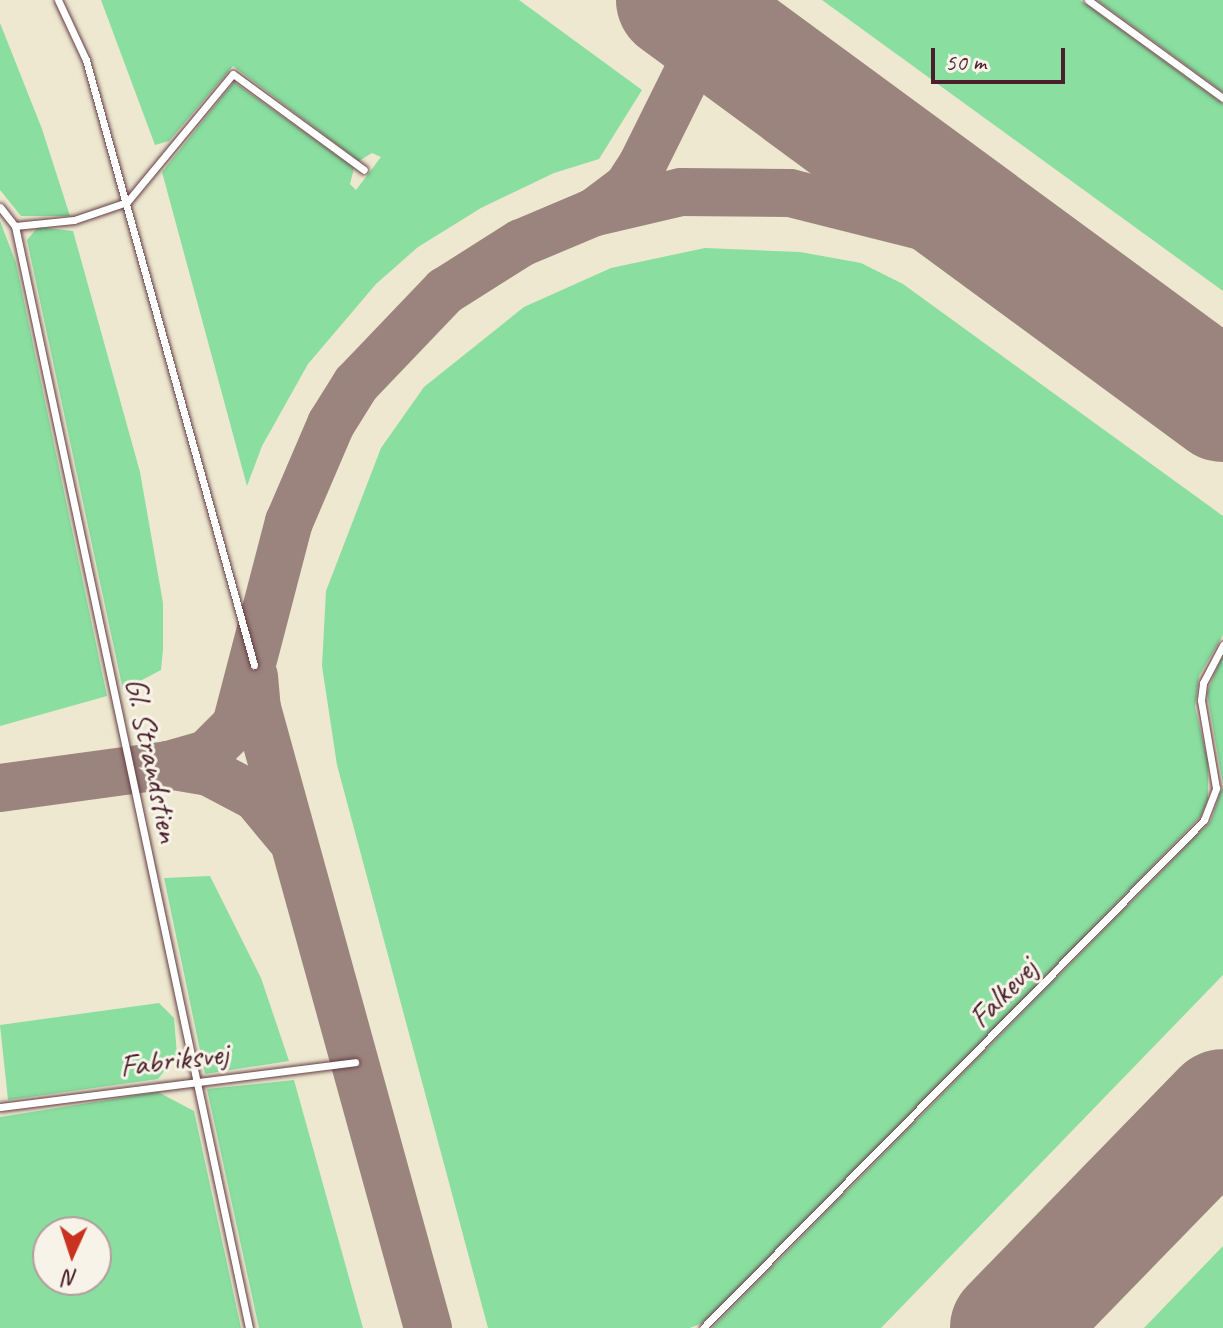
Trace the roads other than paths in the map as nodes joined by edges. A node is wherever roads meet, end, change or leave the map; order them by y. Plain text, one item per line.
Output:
1 (58, 0) edge
2 (1088, 0) edge
3 (1223, 98) edge
4 (364, 170) dead end
5 (127, 202) junction
6 (0, 207) edge
7 (15, 226) junction
8 (1223, 645) edge
9 (254, 665) dead end
10 (355, 1062) dead end
11 (195, 1080) junction
12 (0, 1107) edge
13 (249, 1328) edge
14 (703, 1328) edge

1 - 5 lane
2 - 3 lane
4 - 5 lane
5 - 7 lane
5 - 9 lane
6 - 7 lane, Gl. Strandstien
7 - 11 lane, Gl. Strandstien
8 - 14 lane, Falkevej
10 - 11 lane, Fabriksvej
11 - 12 lane, Fabriksvej
11 - 13 lane, Gl. Strandstien

